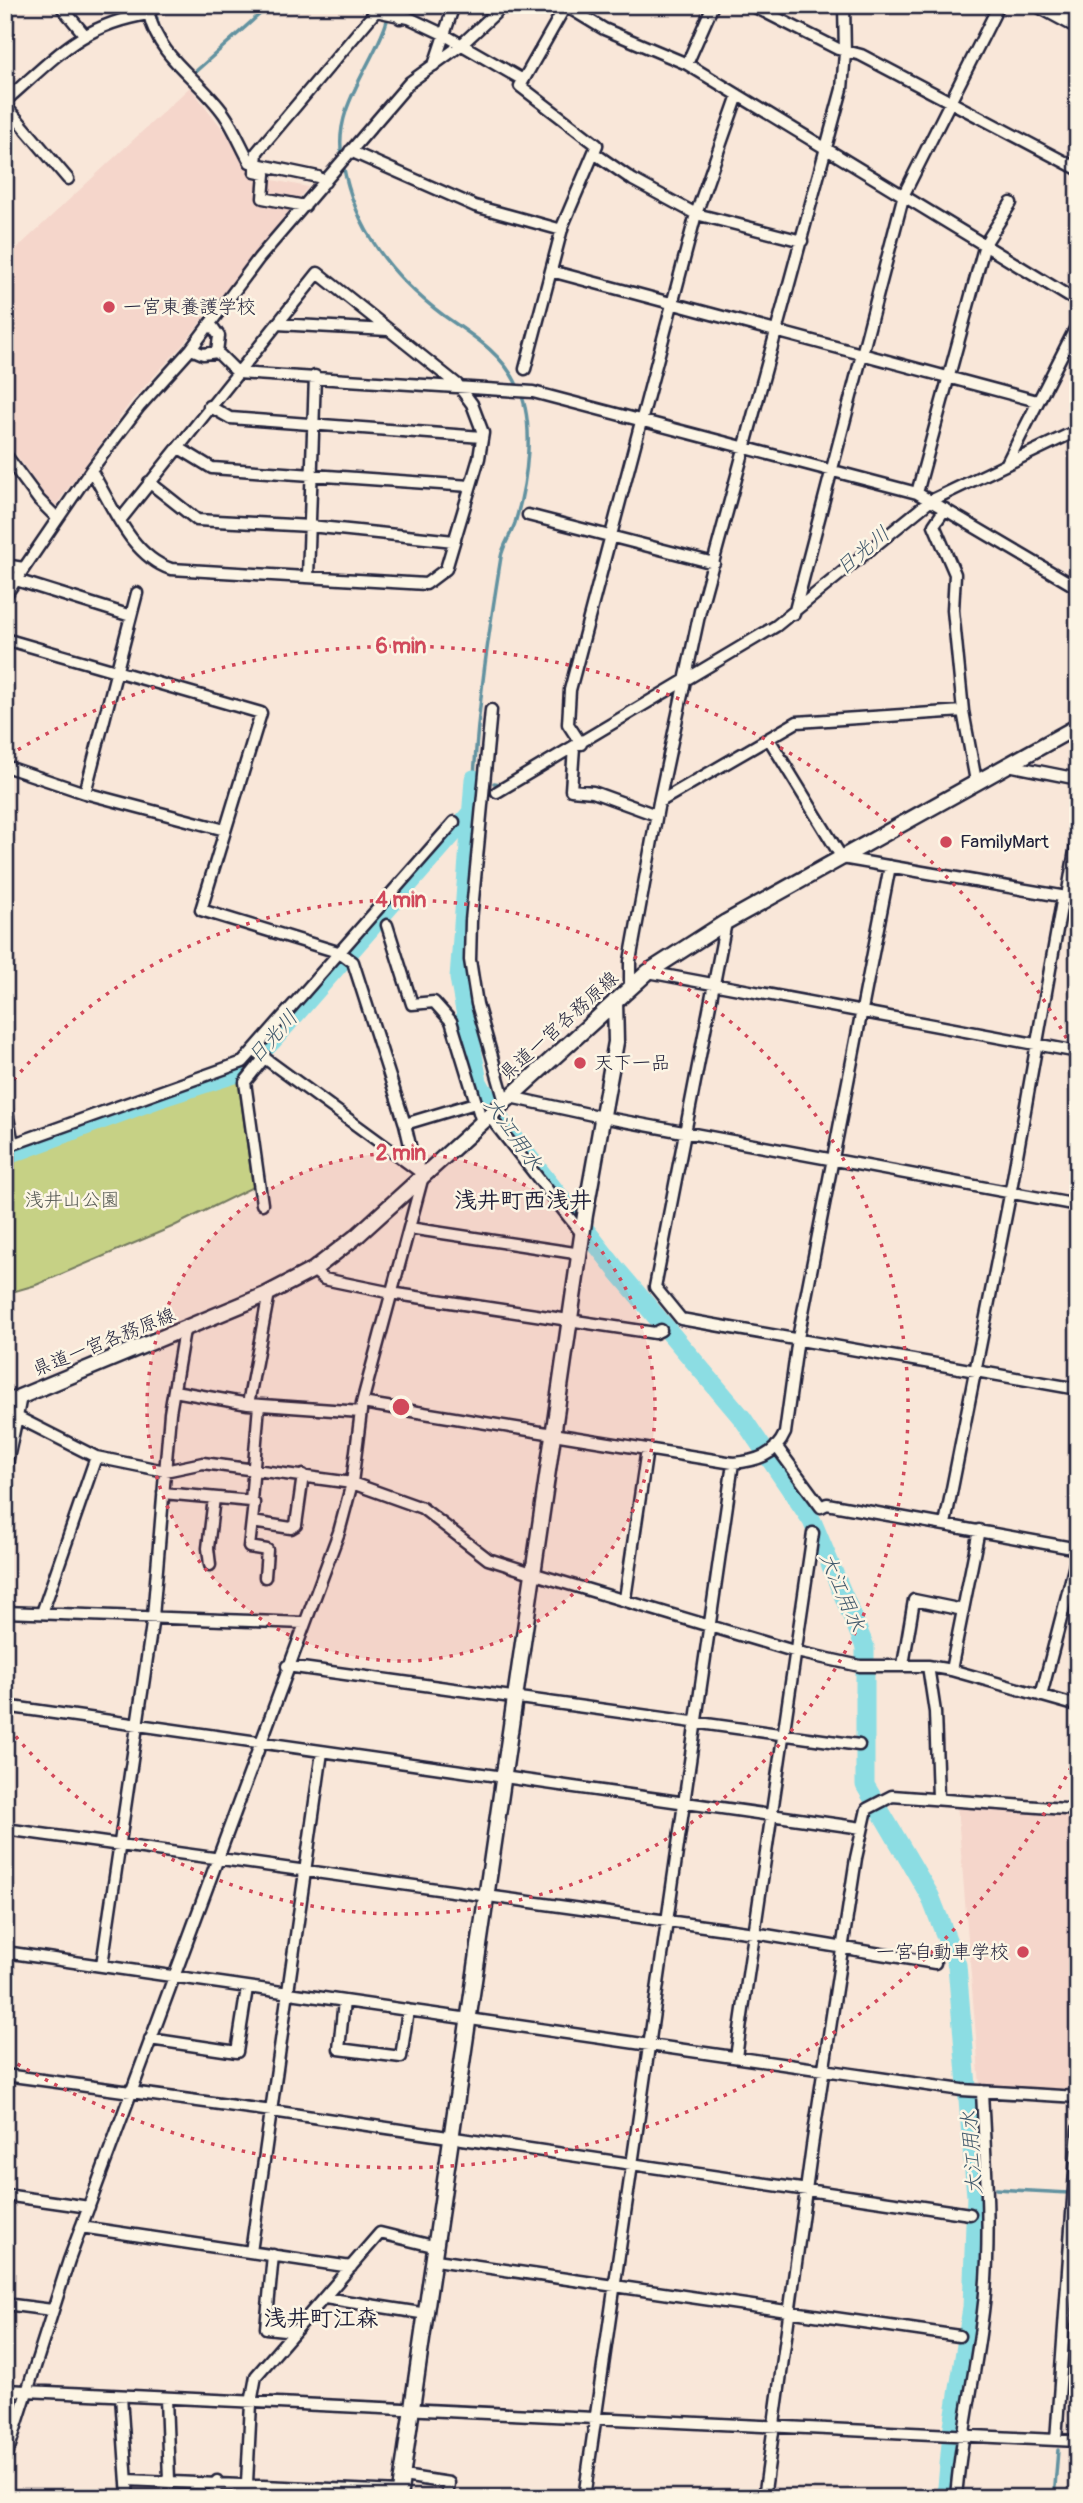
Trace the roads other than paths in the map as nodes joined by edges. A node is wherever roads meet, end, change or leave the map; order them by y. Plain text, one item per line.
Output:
1 (60, 5) edge
2 (156, 5) edge
3 (404, 5) edge
4 (454, 5) edge
5 (504, 5) edge
6 (713, 5) edge
7 (751, 5) edge
8 (844, 5) edge
9 (999, 5) edge
10 (1039, 5) edge
11 (566, 6) edge
12 (1078, 8) edge
13 (377, 10) edge
14 (149, 14) junction
15 (398, 18) junction
16 (1074, 24) edge
17 (84, 34) junction
18 (443, 34) junction
19 (461, 45) junction
20 (845, 53) junction
21 (688, 64) junction
22 (434, 65) junction
23 (523, 80) junction
24 (738, 95) junction
25 (5, 103) edge
26 (952, 104) junction
27 (827, 148) junction
28 (349, 153) junction
29 (594, 153) junction
30 (256, 164) junction
31 (1078, 169) edge
32 (68, 179) dead end
33 (325, 182) junction
34 (904, 194) junction
35 (1011, 203) dead end
36 (305, 206) junction
37 (696, 214) junction
38 (562, 230) junction
39 (802, 241) junction
40 (985, 244) junction
41 (551, 271) junction
42 (671, 302) junction
43 (1078, 302) edge
44 (209, 323) junction
45 (1078, 323) edge
46 (277, 324) junction
47 (388, 330) junction
48 (775, 331) junction
49 (191, 349) junction
50 (217, 352) junction
51 (862, 355) junction
52 (525, 369) dead end
53 (238, 373) junction
54 (315, 376) junction
55 (948, 379) junction
56 (458, 385) junction
57 (1037, 401) junction
58 (209, 407) junction
59 (643, 421) junction
60 (315, 425) junction
61 (1078, 430) edge
62 (1067, 435) junction
63 (482, 437) junction
64 (1078, 442) edge
65 (746, 447) junction
66 (179, 448) junction
67 (5, 454) edge
68 (1007, 463) junction
69 (91, 470) junction
70 (832, 471) junction
71 (312, 476) junction
72 (149, 482) junction
73 (470, 486) junction
74 (917, 493) junction
75 (930, 501) junction
76 (945, 509) junction
77 (528, 515) dead end
78 (57, 518) junction
79 (121, 519) junction
80 (310, 526) junction
81 (611, 538) junction
82 (454, 541) junction
83 (714, 563) junction
84 (5, 565) edge
85 (23, 568) junction
86 (308, 577) junction
87 (16, 580) junction
88 (1078, 589) edge
89 (137, 593) dead end
90 (5, 596) edge
91 (794, 614) junction
92 (131, 616) junction
93 (5, 639) edge
94 (116, 672) junction
95 (683, 684) junction
96 (491, 710) dead end
97 (963, 711) junction
98 (1078, 726) edge
99 (769, 739) junction
100 (577, 745) junction
101 (1008, 765) junction
102 (5, 766) edge
103 (1078, 779) edge
104 (976, 781) junction
105 (497, 792) dead end
106 (85, 793) junction
107 (659, 802) junction
108 (656, 815) junction
109 (454, 822) dead end
110 (225, 830) junction
111 (1078, 834) edge
112 (842, 858) junction
113 (890, 866) junction
114 (1069, 897) edge
115 (726, 922) junction
116 (387, 925) dead end
117 (341, 953) junction
118 (648, 972) junction
119 (714, 984) junction
120 (630, 987) junction
121 (615, 1001) junction
122 (863, 1011) junction
123 (1038, 1044) junction
124 (255, 1051) junction
125 (1078, 1052) edge
126 (265, 1057) junction
127 (5, 1101) edge
128 (506, 1101) junction
129 (475, 1103) junction
130 (487, 1117) junction
131 (601, 1117) junction
132 (405, 1124) junction
133 (686, 1132) junction
134 (9, 1146) edge
135 (833, 1160) junction
136 (423, 1174) junction
137 (1010, 1195) junction
138 (262, 1204) dead end
139 (1078, 1205) edge
140 (409, 1228) junction
141 (583, 1236) junction
142 (580, 1254) junction
143 (313, 1270) junction
144 (392, 1291) junction
145 (269, 1293) junction
146 (571, 1321) junction
147 (184, 1330) junction
148 (661, 1330) dead end
149 (798, 1338) junction
150 (975, 1370) junction
151 (1078, 1389) edge
152 (174, 1391) junction
153 (21, 1396) junction
154 (5, 1403) edge
155 (254, 1405) junction
156 (362, 1408) junction
157 (17, 1417) junction
158 (555, 1436) junction
159 (776, 1446) junction
160 (647, 1449) junction
161 (96, 1457) junction
162 (733, 1463) junction
163 (255, 1469) junction
164 (165, 1471) junction
165 (5, 1472) edge
166 (303, 1475) junction
167 (352, 1483) junction
168 (163, 1493) junction
169 (214, 1498) junction
170 (251, 1499) junction
171 (253, 1522) junction
172 (945, 1524) junction
173 (979, 1530) junction
174 (813, 1533) dead end
175 (1078, 1551) edge
176 (210, 1565) dead end
177 (535, 1574) junction
178 (265, 1577) dead end
179 (625, 1599) junction
180 (963, 1610) junction
181 (5, 1612) edge
182 (42, 1613) junction
183 (153, 1617) junction
184 (304, 1623) junction
185 (710, 1626) junction
186 (797, 1652) junction
187 (903, 1665) junction
188 (287, 1666) junction
189 (928, 1666) junction
190 (951, 1670) junction
191 (515, 1695) junction
192 (1041, 1696) junction
193 (5, 1706) edge
194 (1078, 1706) edge
195 (696, 1721) junction
196 (137, 1726) junction
197 (785, 1735) junction
198 (259, 1741) junction
199 (859, 1745) dead end
200 (321, 1752) junction
201 (503, 1776) junction
202 (938, 1797) junction
203 (684, 1802) junction
204 (1078, 1810) edge
205 (772, 1816) junction
206 (862, 1828) junction
207 (5, 1829) edge
208 (120, 1845) junction
209 (217, 1858) junction
210 (303, 1870) junction
211 (485, 1895) junction
212 (667, 1921) junction
213 (754, 1933) junction
214 (844, 1947) junction
215 (5, 1952) edge
216 (935, 1963) dead end
217 (102, 1965) junction
218 (174, 1978) junction
219 (247, 1988) junction
220 (289, 1994) junction
221 (344, 2001) junction
222 (408, 2010) junction
223 (470, 2018) junction
224 (150, 2039) junction
225 (648, 2045) junction
226 (736, 2057) junction
227 (825, 2070) junction
228 (5, 2076) edge
229 (978, 2090) junction
230 (131, 2092) junction
231 (1078, 2097) edge
232 (272, 2111) junction
233 (1078, 2129) edge
234 (451, 2137) junction
235 (631, 2162) junction
236 (807, 2189) junction
237 (1075, 2189) edge
238 (5, 2195) edge
239 (89, 2207) junction
240 (970, 2214) dead end
241 (81, 2227) junction
242 (251, 2252) junction
243 (436, 2254) junction
244 (273, 2255) junction
245 (351, 2267) junction
246 (615, 2285) junction
247 (325, 2298) junction
248 (5, 2304) edge
249 (792, 2309) junction
250 (52, 2310) junction
251 (1065, 2310) junction
252 (1078, 2311) edge
253 (427, 2314) junction
254 (294, 2331) junction
255 (959, 2336) dead end
256 (5, 2390) edge
257 (27, 2392) junction
258 (121, 2396) junction
259 (166, 2398) junction
260 (251, 2403) junction
261 (412, 2411) junction
262 (597, 2420) junction
263 (776, 2427) junction
264 (958, 2437) junction
265 (1056, 2440) junction
266 (1078, 2441) edge
267 (5, 2461) edge
268 (403, 2476) junction
269 (127, 2480) junction
270 (169, 2480) junction
271 (217, 2481) junction
272 (247, 2483) junction
273 (400, 2495) edge
274 (128, 2498) edge
275 (214, 2498) edge
276 (447, 2498) edge
277 (584, 2498) edge
278 (764, 2498) edge
279 (956, 2498) edge

1 - 17 street
2 - 14 street
3 - 15 street
4 - 18 street
5 - 19 street
6 - 21 street
7 - 20 street
8 - 20 street
9 - 26 street
10 - 16 street
11 - 21 street
11 - 23 street
12 - 16 street
13 - 15 street
13 - 30 street
14 - 17 street
14 - 30 street
15 - 18 street
17 - 25 street
18 - 19 street
18 - 22 street
19 - 22 street
19 - 23 street
20 - 26 street
20 - 27 street
21 - 24 street
22 - 28 street
23 - 29 street
24 - 27 street
24 - 37 street
25 - 32 street
26 - 31 street
26 - 34 street
27 - 34 street
27 - 39 street
28 - 33 street
28 - 38 street
29 - 37 street
29 - 38 street
30 - 33 street
30 - 36 street
33 - 36 street
34 - 40 street
34 - 51 street
35 - 40 street
36 - 44 street
37 - 39 street
37 - 42 street
38 - 41 street
39 - 48 street
40 - 43 street
40 - 55 street
41 - 42 street
41 - 52 street
42 - 48 street
42 - 59 street
44 - 49 street
44 - 50 street
45 - 57 street
46 - 47 street
46 - 47 street
46 - 53 street
47 - 56 street
48 - 51 street
48 - 65 street
49 - 50 street
49 - 69 street
50 - 53 street
51 - 55 street
51 - 70 street
53 - 54 street
53 - 58 street
54 - 56 street
54 - 60 street
55 - 57 street
55 - 74 street
56 - 59 street
56 - 63 street
57 - 68 street
58 - 60 street
58 - 66 street
59 - 65 street
59 - 81 street
60 - 63 street
60 - 71 street
61 - 62 street
62 - 64 street
62 - 68 street
63 - 73 street
65 - 70 street
65 - 83 street
66 - 71 street
66 - 72 street
67 - 78 street
68 - 75 street
69 - 78 street
69 - 79 street
70 - 74 street
70 - 91 street
71 - 73 street
71 - 80 street
72 - 79 street
72 - 80 street
73 - 82 street
74 - 75 street
75 - 76 street
75 - 91 street
76 - 88 street
76 - 97 street
77 - 81 street
78 - 85 street
79 - 86 street
80 - 82 street
80 - 86 street
81 - 83 street
81 - 100 street
82 - 86 street
83 - 95 street
84 - 85 street
85 - 87 street
87 - 90 street
87 - 92 street
89 - 92 street
91 - 95 street
92 - 94 street
93 - 94 street
94 - 106 street
94 - 110 street
95 - 100 street
95 - 107 street
96 - 128 street
97 - 99 street
97 - 104 street
98 - 101 street, 県道一宮各務原線
99 - 107 street
99 - 112 street
100 - 105 street
100 - 108 street
101 - 103 street
101 - 104 street, 県道一宮各務原線
102 - 106 street
104 - 112 street, 県道一宮各務原線
106 - 110 street
107 - 108 street
108 - 120 street
109 - 117 street
110 - 117 street
111 - 114 street
112 - 113 street
112 - 115 street, 県道一宮各務原線
113 - 114 street
113 - 122 street
114 - 123 street
115 - 118 street, 県道一宮各務原線
115 - 119 street
116 - 129 street
117 - 124 street
117 - 132 street
118 - 119 street
118 - 120 street, 県道一宮各務原線
119 - 122 street
119 - 133 street
120 - 121 street, 県道一宮各務原線
121 - 128 street, 県道一宮各務原線
121 - 131 street
122 - 123 street
122 - 135 street
123 - 125 street
123 - 137 street
124 - 126 street
124 - 134 street
126 - 136 street
126 - 138 street
127 - 134 street
128 - 130 street, 県道一宮各務原線
128 - 131 street
129 - 130 street
129 - 132 street
130 - 136 street, 県道一宮各務原線
130 - 141 street
131 - 133 street
131 - 141 street
132 - 136 street
133 - 135 street
133 - 149 street
135 - 137 street
135 - 149 street
136 - 140 street
136 - 143 street, 県道一宮各務原線
137 - 139 street
137 - 150 street
140 - 142 street
140 - 144 street
141 - 142 street
142 - 146 street
143 - 144 street
143 - 145 street, 県道一宮各務原線
144 - 146 street
144 - 156 street
145 - 147 street, 県道一宮各務原線
145 - 155 street
146 - 148 street
146 - 158 street
147 - 152 street
147 - 153 street, 県道一宮各務原線
149 - 150 street
149 - 159 street
150 - 151 street
150 - 172 street
152 - 155 street
152 - 164 street
153 - 154 street, 県道一宮各務原線
153 - 157 street
155 - 156 street
155 - 163 street
156 - 158 street
156 - 167 street
157 - 161 street
157 - 165 street
158 - 160 street
158 - 177 street
159 - 162 street
159 - 172 street
160 - 162 street
160 - 179 street
161 - 164 street
161 - 182 street
162 - 185 street
163 - 164 street
163 - 166 street
163 - 170 street
164 - 168 street
166 - 167 street
166 - 171 street
167 - 177 street
167 - 184 street
168 - 169 street
168 - 183 street
169 - 170 street
169 - 176 street
170 - 171 street
171 - 178 street
172 - 173 street
173 - 175 street
173 - 180 street
174 - 186 street
175 - 192 street
177 - 179 street
177 - 191 street
179 - 185 street
180 - 187 street
180 - 190 street
181 - 182 street
182 - 183 street
183 - 184 street
183 - 196 street
184 - 188 street
185 - 186 street
185 - 195 street
186 - 187 street
186 - 197 street
187 - 189 street
188 - 191 street
188 - 198 street
189 - 190 street
189 - 202 street
190 - 192 street
191 - 195 street
191 - 201 street
192 - 194 street
193 - 196 street
195 - 197 street
195 - 203 street
196 - 198 street
196 - 208 street
197 - 199 street
197 - 205 street
198 - 200 street
198 - 209 street
200 - 201 street
200 - 210 street
201 - 203 street
201 - 211 street
202 - 204 street
202 - 206 street
203 - 205 street
203 - 212 street
205 - 206 street
205 - 213 street
206 - 214 street
207 - 208 street
208 - 209 street
208 - 217 street
209 - 210 street
209 - 218 street
210 - 211 street
210 - 220 street
211 - 212 street
211 - 223 street
212 - 213 street
212 - 225 street
213 - 214 street
213 - 226 street
214 - 216 street
214 - 227 street
215 - 217 street
217 - 218 street
218 - 219 street
218 - 224 street
219 - 220 street
219 - 224 street
220 - 221 street
220 - 232 street
221 - 222 street
221 - 222 street
222 - 223 street
223 - 225 street
223 - 234 street
224 - 230 street
225 - 226 street
225 - 235 street
226 - 227 street
227 - 229 street
227 - 236 street
228 - 230 street
229 - 231 street
229 - 264 street
230 - 232 street
230 - 239 street
232 - 234 street
232 - 242 street
233 - 237 street
234 - 235 street
234 - 243 street
235 - 236 street
235 - 246 street
236 - 240 street
236 - 249 street
237 - 251 street
238 - 239 street
239 - 241 street
241 - 242 street
241 - 250 street
242 - 244 street
243 - 245 street
243 - 246 street
243 - 253 street
244 - 245 street
244 - 254 street
245 - 247 street
246 - 249 street
246 - 262 street
247 - 253 street
247 - 254 street
248 - 250 street
249 - 255 street
249 - 263 street
250 - 257 street
251 - 252 street
251 - 265 street
253 - 261 street
254 - 260 street
256 - 257 street
257 - 258 street
257 - 267 street
258 - 259 street
258 - 269 street
259 - 260 street
259 - 270 street
260 - 261 street
260 - 272 street
261 - 262 street
261 - 268 street
262 - 263 street
262 - 277 street
263 - 264 street
263 - 278 street
264 - 265 street
264 - 279 street
265 - 266 street
268 - 273 street
268 - 276 street
269 - 270 street
269 - 274 street
270 - 271 street
271 - 272 street
271 - 275 street
272 - 273 street

